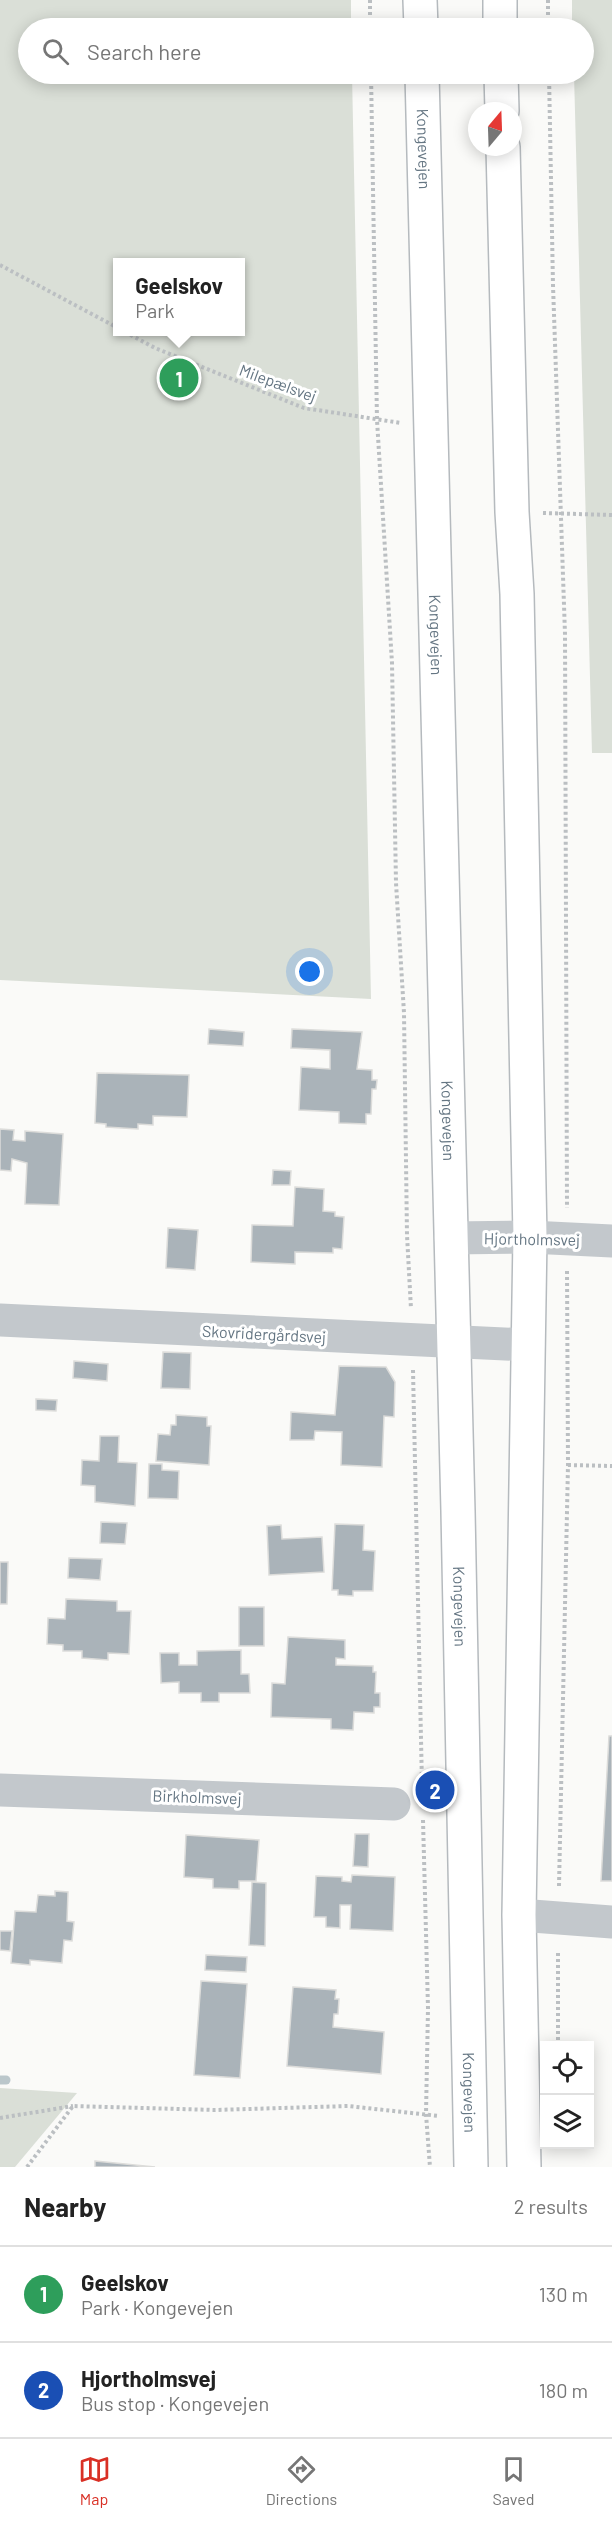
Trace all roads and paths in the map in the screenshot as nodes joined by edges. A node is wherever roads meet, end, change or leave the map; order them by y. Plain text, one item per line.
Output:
1 (370, 0) edge
2 (420, 0) edge
3 (500, 0) edge
4 (548, 0) edge
5 (370, 18) edge
6 (421, 18) edge
7 (500, 18) edge
8 (548, 18) edge
9 (371, 84) edge
10 (422, 84) edge
11 (501, 84) edge
12 (549, 84) edge
13 (502, 102) edge
14 (503, 156) edge
15 (0, 265) edge
16 (113, 326) edge
17 (132, 336) edge
18 (377, 420) junction
19 (431, 428) junction
20 (512, 512) junction
21 (560, 513) junction
22 (612, 515) edge
23 (530, 1237) junction
24 (451, 1238) junction
25 (567, 1239) junction
26 (612, 1241) edge
27 (411, 1305) dead end
28 (0, 1320) edge
29 (454, 1344) junction
30 (528, 1345) junction
31 (413, 1360) dead end
32 (568, 1465) junction
33 (612, 1466) edge
34 (0, 1790) edge
35 (413, 1804) junction
36 (519, 1915) junction
37 (559, 1917) junction
38 (612, 1922) edge
39 (558, 2041) edge
40 (73, 2106) junction
41 (426, 2114) junction
42 (0, 2118) edge
43 (468, 2119) junction
44 (27, 2167) edge
45 (430, 2167) edge
46 (471, 2167) edge
47 (524, 2167) edge

1 - 5 path
2 - 6 main road
3 - 7 main road
4 - 8 path
9 - 18 path
10 - 19 main road, Kongevejen
11 - 13 main road
12 - 21 path
14 - 20 main road
15 - 16 path
17 - 18 path, Milepælsvej
18 - 19 path, Milepælsvej
18 - 27 path
19 - 24 main road, Kongevejen
20 - 21 path
20 - 23 main road
21 - 22 path
21 - 25 path
23 - 24 street, Hjortholmsvej
23 - 25 street, Hjortholmsvej
23 - 30 main road
24 - 29 main road, Kongevejen
25 - 26 street, Hjortholmsvej
25 - 32 path
28 - 29 street, Skovridergårdsvej
29 - 30 street, Skovridergårdsvej
29 - 43 main road, Kongevejen
30 - 36 main road
31 - 35 path
32 - 33 path
32 - 37 path
34 - 35 street, Birkholmsvej
35 - 41 path
36 - 37 street
36 - 47 main road
37 - 38 street
37 - 39 path
40 - 41 path
40 - 42 path
40 - 44 path
41 - 43 path
41 - 45 path
43 - 46 main road, Kongevejen

